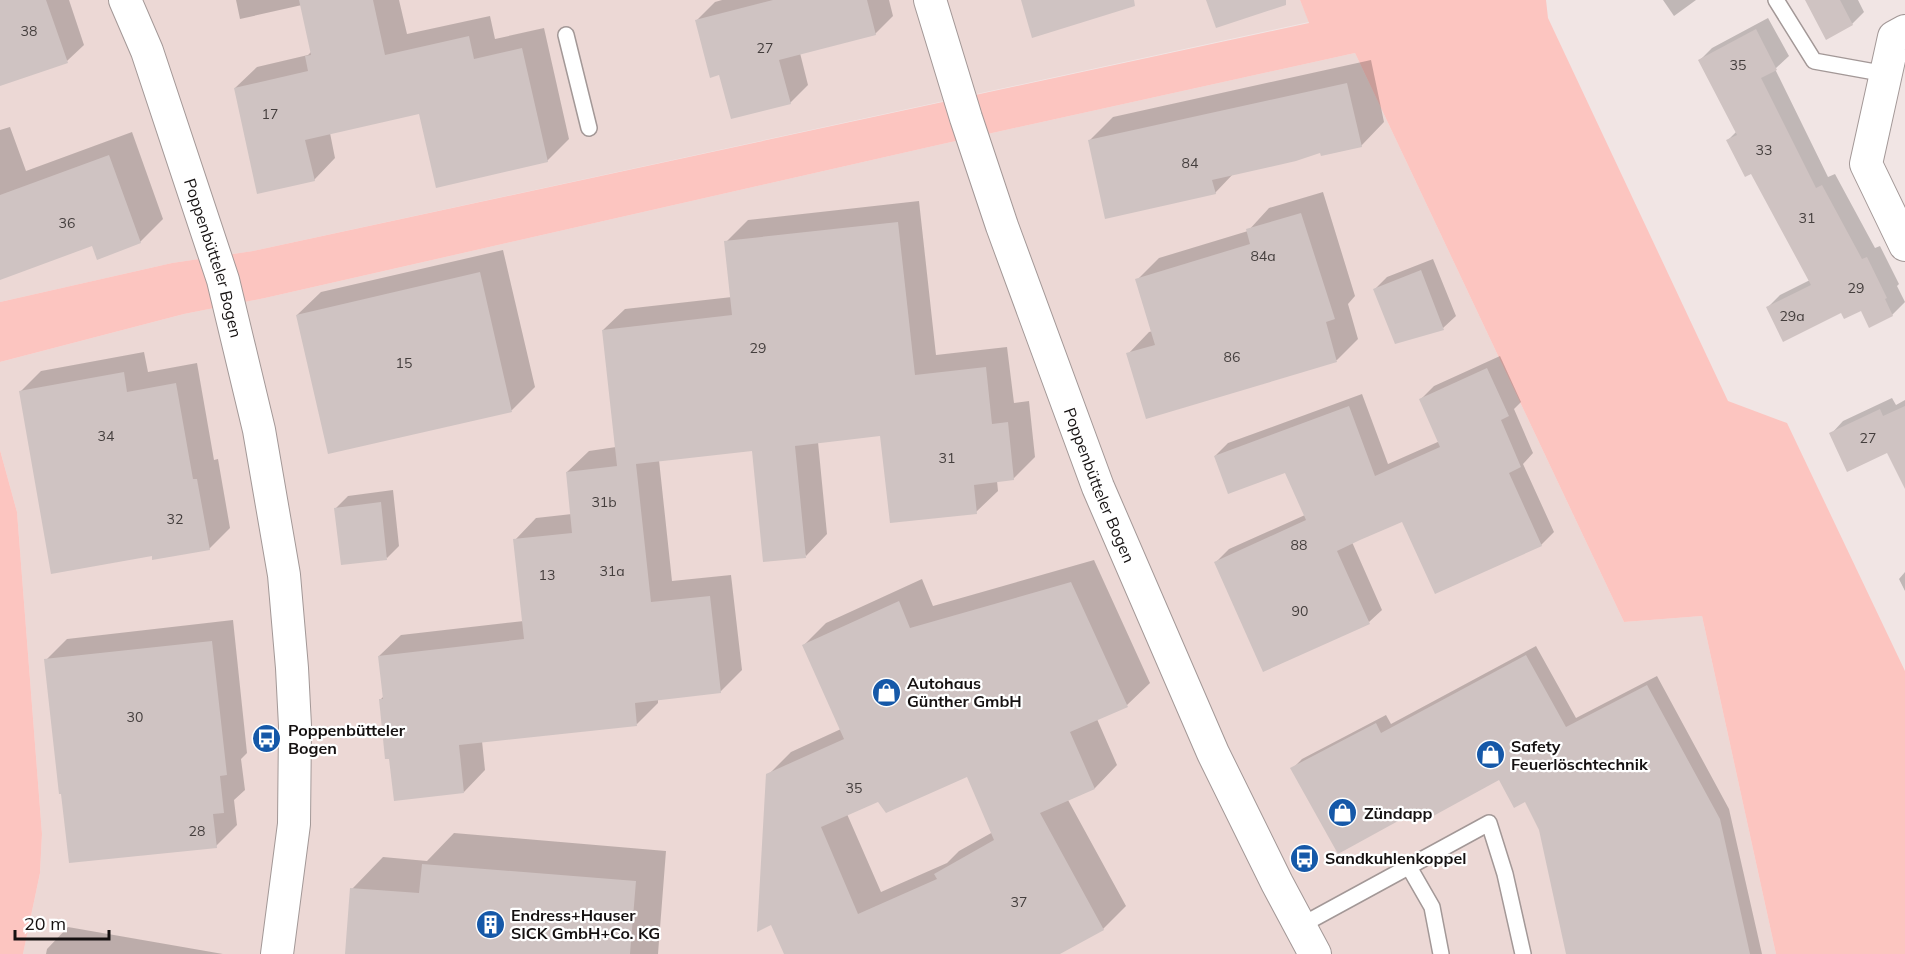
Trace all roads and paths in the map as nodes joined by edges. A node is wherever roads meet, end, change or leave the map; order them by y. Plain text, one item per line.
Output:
1 (125, 0) edge
2 (930, 0) edge
3 (1776, 0) edge
4 (1905, 31) edge
5 (566, 35) dead end
6 (1886, 75) junction
7 (589, 128) dead end
8 (1905, 245) edge
9 (1408, 867) junction
10 (1300, 926) junction
11 (277, 954) edge
12 (1315, 954) edge
13 (1441, 954) edge
14 (1523, 954) edge

1 - 11 street, Poppenbütteler Bogen
2 - 10 street, Poppenbütteler Bogen
3 - 6 lane
4 - 6 street
5 - 7 lane
6 - 8 street
9 - 10 lane
9 - 13 lane
9 - 14 lane
10 - 12 street, Poppenbütteler Bogen

